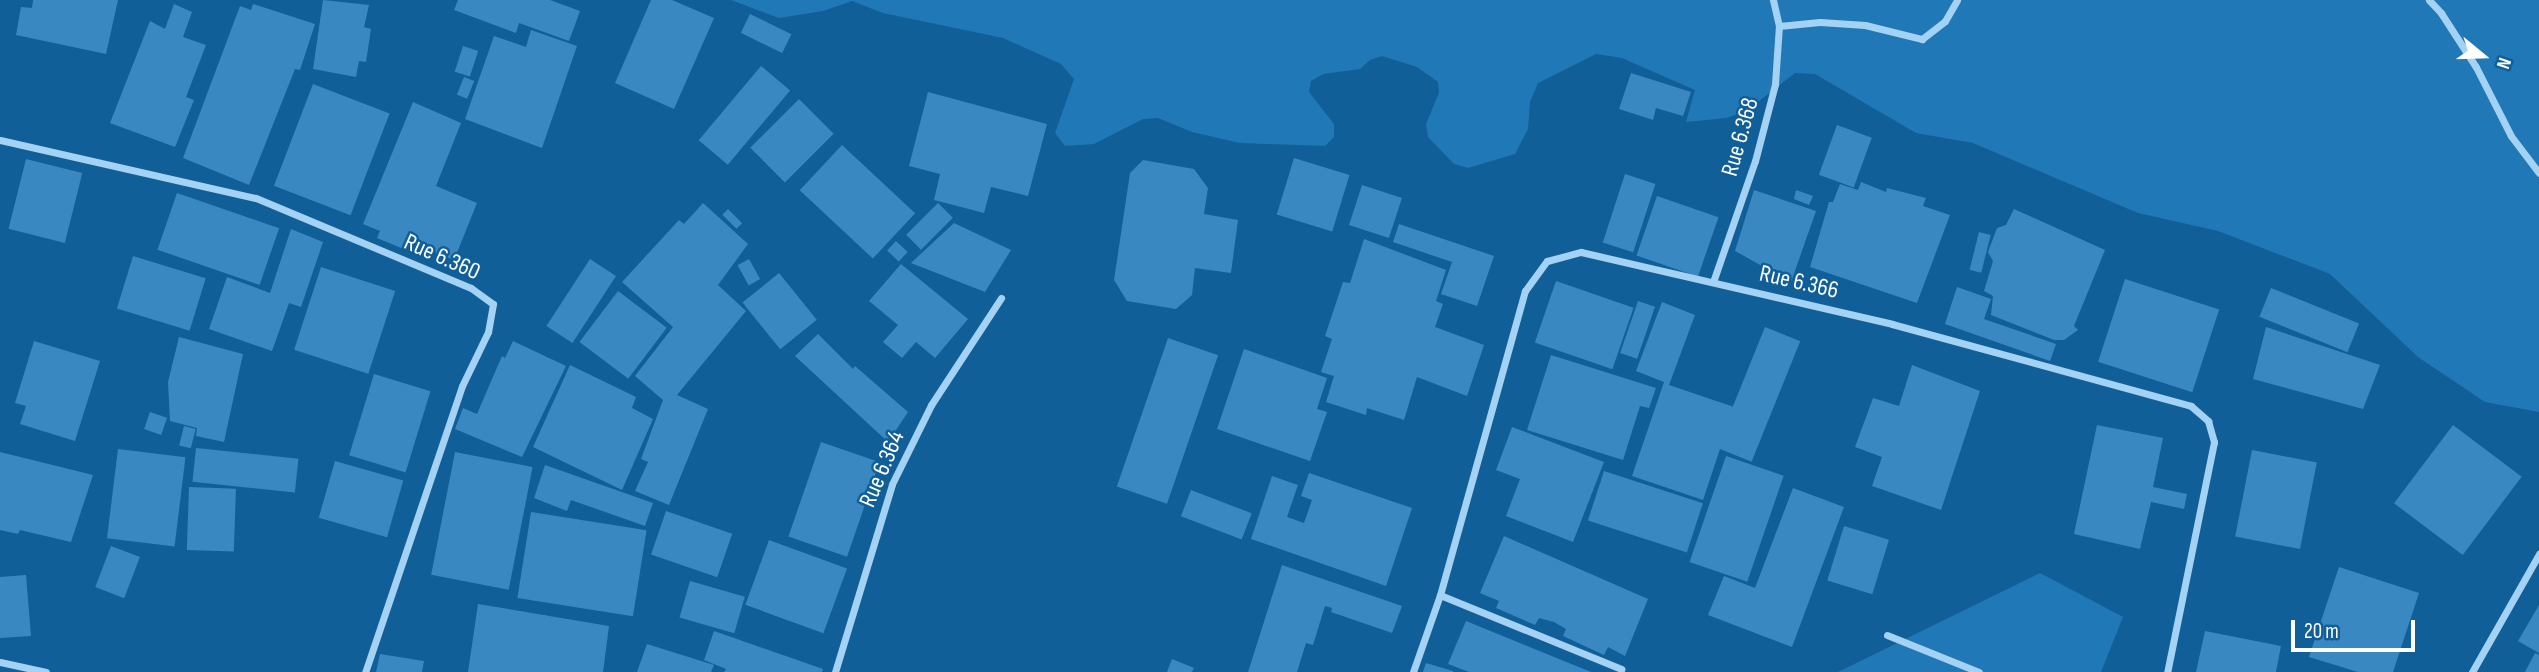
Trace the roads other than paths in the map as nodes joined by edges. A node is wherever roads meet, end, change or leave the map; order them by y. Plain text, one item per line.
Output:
1 (1773, 0) edge
2 (1957, 0) edge
3 (2428, 0) edge
4 (1779, 26) junction
5 (0, 140) edge
6 (2539, 173) edge
7 (1713, 282) junction
8 (1002, 298) dead end
9 (2539, 554) edge
10 (1440, 595) junction
11 (1887, 635) dead end
12 (0, 662) edge
13 (1621, 669) dead end
14 (46, 672) edge
15 (365, 672) edge
16 (835, 672) edge
17 (1413, 672) edge
18 (1979, 672) edge
19 (2167, 672) edge
20 (2472, 672) edge

1 - 4 street, Rue 6.368
2 - 4 street
3 - 6 street
4 - 7 street, Rue 6.368
5 - 15 street, Rue 6.360
7 - 10 street, Rue 6.366
7 - 19 street, Rue 6.366
8 - 16 street, Rue 6.364
9 - 20 street
10 - 13 street
10 - 17 street, Rue 6.366
11 - 18 street
12 - 14 street

